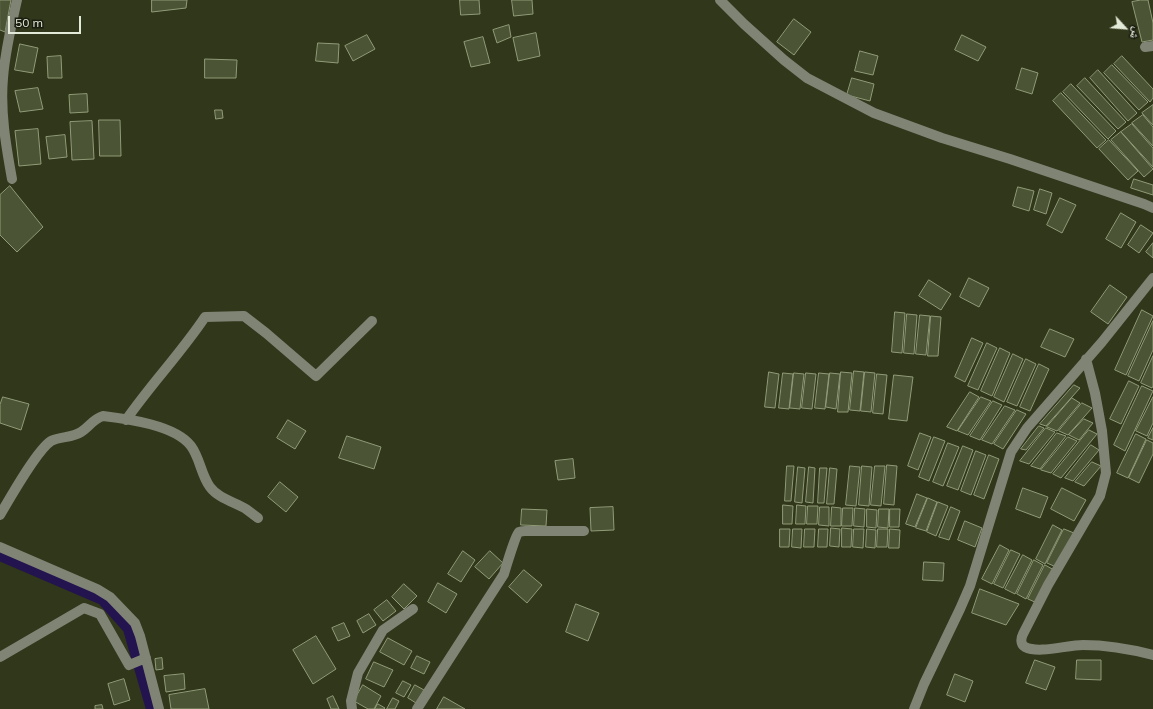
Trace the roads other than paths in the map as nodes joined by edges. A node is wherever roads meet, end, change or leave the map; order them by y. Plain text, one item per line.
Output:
1 (17, 0) edge
2 (720, 0) edge
3 (12, 179) dead end
4 (1153, 208) edge
5 (1153, 278) edge
6 (372, 321) dead end
7 (1086, 359) junction
8 (126, 420) junction
9 (0, 515) edge
10 (258, 518) dead end
11 (584, 531) dead end
12 (0, 547) edge
13 (413, 609) dead end
14 (1153, 655) edge
15 (0, 657) edge
16 (146, 658) junction
17 (159, 709) edge
18 (352, 709) edge
19 (417, 709) edge
20 (914, 709) edge

1 - 3 street
2 - 4 street
5 - 7 street
6 - 8 street
7 - 14 street
7 - 20 street
8 - 9 street
8 - 10 street
11 - 19 street
12 - 16 street
13 - 18 street
15 - 16 street
16 - 17 street

